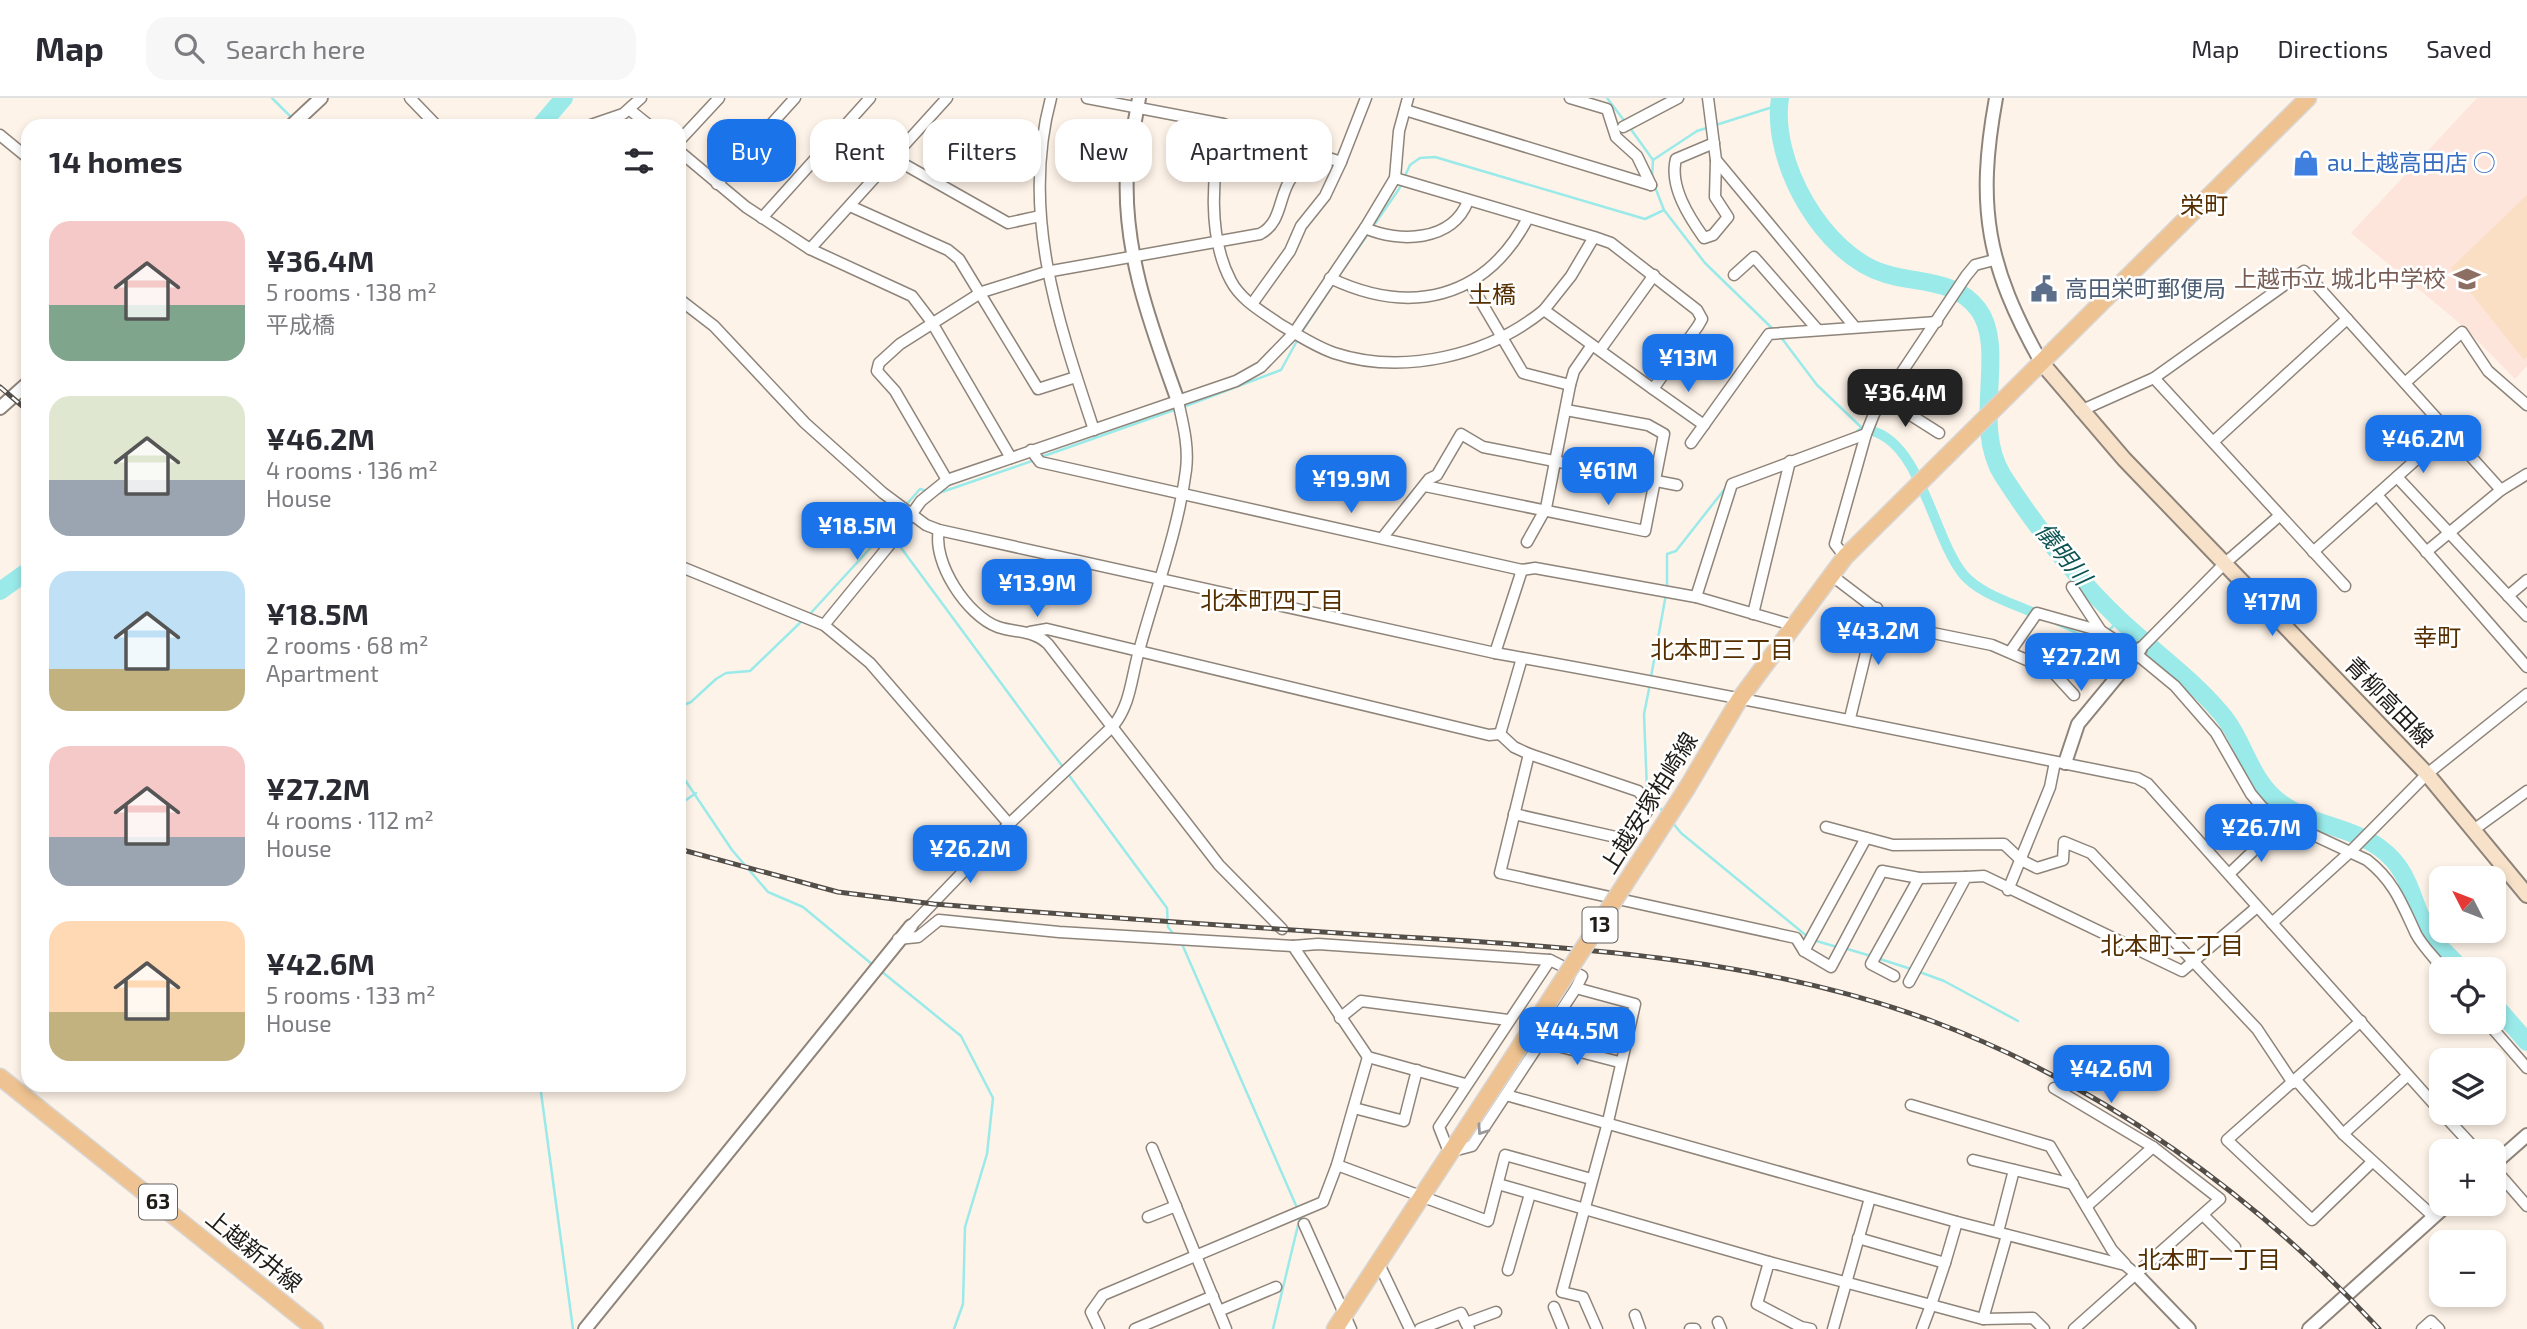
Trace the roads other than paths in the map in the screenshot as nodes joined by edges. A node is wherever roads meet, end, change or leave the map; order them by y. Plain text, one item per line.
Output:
1 (321, 98) edge
2 (410, 98) edge
3 (641, 98) edge
4 (719, 98) edge
5 (795, 98) edge
6 (870, 98) edge
7 (947, 98) edge
8 (1051, 98) edge
9 (1087, 98) edge
10 (1366, 98) edge
11 (1408, 98) edge
12 (1570, 98) edge
13 (1678, 98) edge
14 (1708, 98) edge
15 (1996, 98) edge
16 (2308, 98) edge
17 (1139, 102) edge
18 (1605, 103) edge
19 (630, 110) junction
20 (1405, 110) junction
21 (298, 119) edge
22 (430, 119) edge
23 (606, 119) edge
24 (641, 119) edge
25 (1204, 119) edge
26 (1623, 127) dead end
27 (686, 133) edge
28 (0, 135) edge
29 (909, 140) edge
30 (1714, 143) junction
31 (21, 152) edge
32 (686, 157) edge
33 (1332, 158) edge
34 (1716, 160) junction
35 (1342, 162) junction
36 (909, 167) edge
37 (1395, 178) junction
38 (872, 182) edge
39 (1216, 182) edge
40 (1290, 182) edge
41 (717, 184) junction
42 (1468, 201) junction
43 (850, 206) junction
44 (1040, 216) junction
45 (762, 218) junction
46 (1528, 218) junction
47 (1365, 228) junction
48 (1594, 237) junction
49 (1219, 241) junction
50 (810, 249) junction
51 (1133, 257) junction
52 (1994, 260) junction
53 (1046, 272) junction
54 (1654, 275) junction
55 (1734, 275) dead end
56 (1330, 278) junction
57 (1470, 283) junction
58 (982, 292) junction
59 (686, 304) edge
60 (1252, 304) junction
61 (1544, 310) junction
62 (2347, 320) junction
63 (931, 321) junction
64 (1937, 322) junction
65 (1854, 327) junction
66 (1817, 329) junction
67 (1294, 333) junction
68 (1503, 339) junction
69 (1596, 347) junction
70 (2041, 362) junction
71 (1076, 377) junction
72 (2154, 378) junction
73 (2406, 382) junction
74 (1570, 385) junction
75 (21, 389) edge
76 (1653, 389) junction
77 (2525, 399) edge
78 (1887, 400) junction
79 (1178, 401) junction
80 (0, 408) edge
81 (1566, 410) junction
82 (2080, 411) junction
83 (1704, 425) junction
84 (1094, 430) junction
85 (2448, 431) junction
86 (1866, 433) junction
87 (1939, 433) dead end
88 (2213, 442) junction
89 (1691, 443) dead end
90 (1031, 450) junction
91 (1011, 458) junction
92 (1557, 459) junction
93 (1790, 461) junction
94 (2527, 474) edge
95 (2397, 477) junction
96 (947, 480) junction
97 (1655, 482) junction
98 (1676, 485) dead end
99 (1425, 486) junction
100 (2501, 490) junction
101 (1181, 492) junction
102 (2377, 495) junction
103 (1546, 508) junction
104 (910, 514) junction
105 (2278, 517) junction
106 (939, 530) junction
107 (2449, 534) junction
108 (1383, 537) junction
109 (1527, 542) dead end
110 (2313, 552) junction
111 (2426, 552) junction
112 (1845, 557) junction
113 (2224, 564) junction
114 (686, 569) edge
115 (1522, 570) junction
116 (1831, 575) junction
117 (1162, 578) junction
118 (2527, 580) edge
119 (2345, 586) dead end
120 (2072, 587) dead end
121 (2508, 596) junction
122 (1696, 597) junction
123 (1877, 608) junction
124 (1753, 614) junction
125 (2527, 616) edge
126 (824, 625) junction
127 (1792, 625) junction
128 (2101, 631) junction
129 (1028, 632) junction
130 (1139, 651) junction
131 (2138, 651) junction
132 (2010, 652) junction
133 (1495, 653) junction
134 (1522, 658) junction
135 (2527, 667) edge
136 (2527, 694) edge
137 (2074, 695) dead end
138 (1739, 700) junction
139 (1850, 718) junction
140 (1113, 726) junction
141 (1500, 734) junction
142 (1529, 754) junction
143 (2060, 763) junction
144 (2427, 774) junction
145 (2526, 794) edge
146 (1514, 814) junction
147 (1009, 824) junction
148 (1826, 827) dead end
149 (2472, 831) junction
150 (2272, 833) dead end
151 (1866, 838) junction
152 (2352, 850) junction
153 (2021, 860) junction
154 (2229, 874) junction
155 (1966, 877) junction
156 (1919, 878) junction
157 (2008, 890) junction
158 (2527, 895) edge
159 (2257, 907) junction
160 (2272, 923) junction
161 (911, 926) joint
162 (1282, 929) dead end
163 (898, 939) junction
164 (1293, 946) junction
165 (1804, 951) junction
166 (2434, 957) edge
167 (1550, 960) junction
168 (2194, 961) junction
169 (1894, 976) dead end
170 (1909, 982) dead end
171 (1576, 988) junction
172 (1340, 1018) junction
173 (1508, 1020) junction
174 (2361, 1021) junction
175 (2497, 1034) edge
176 (1542, 1042) junction
177 (1368, 1057) junction
178 (1619, 1062) junction
179 (2527, 1068) edge
180 (1417, 1070) junction
181 (2407, 1076) junction
182 (0, 1077) edge
183 (2294, 1082) junction
184 (1465, 1084) junction
185 (2054, 1088) dead end
186 (1506, 1095) junction
187 (2429, 1099) edge
188 (1911, 1105) dead end
189 (1354, 1108) junction
190 (2454, 1125) edge
191 (1607, 1126) junction
192 (2343, 1134) junction
193 (2527, 1135) edge
194 (2467, 1139) edge
195 (2153, 1147) junction
196 (1152, 1148) dead end
197 (1449, 1152) junction
198 (2506, 1155) edge
199 (1973, 1160) dead end
200 (2372, 1162) junction
201 (1337, 1166) junction
202 (2014, 1170) junction
203 (1591, 1180) junction
204 (2506, 1181) edge
205 (1498, 1184) junction
206 (2073, 1184) junction
207 (1530, 1194) junction
208 (1422, 1197) junction
209 (1870, 1198) junction
210 (1176, 1206) junction
211 (2087, 1206) junction
212 (2527, 1206) edge
213 (1586, 1210) junction
214 (2203, 1215) junction
215 (1148, 1217) dead end
216 (2434, 1217) joint
217 (1957, 1222) junction
218 (1304, 1224) dead end
219 (2003, 1234) junction
220 (1858, 1238) junction
221 (2235, 1247) dead end
222 (1195, 1253) junction
223 (1769, 1262) junction
224 (1945, 1262) junction
225 (1379, 1264) junction
226 (2125, 1265) junction
227 (1508, 1270) dead end
228 (2136, 1274) junction
229 (1846, 1281) junction
230 (1276, 1287) dead end
231 (1213, 1296) junction
232 (1931, 1304) junction
233 (1554, 1307) dead end
234 (1220, 1311) junction
235 (1496, 1312) dead end
236 (1345, 1313) junction
237 (1635, 1315) dead end
238 (1983, 1319) junction
239 (1468, 1326) edge
240 (1594, 1328) edge
241 (314, 1329) edge
242 (585, 1329) edge
243 (1099, 1329) edge
244 (1135, 1329) edge
245 (1226, 1329) edge
246 (1335, 1329) edge
247 (1351, 1329) edge
248 (1410, 1329) edge
249 (1420, 1329) edge
250 (1563, 1329) edge
251 (1640, 1329) edge
252 (1811, 1329) edge
253 (1833, 1329) edge
254 (1922, 1329) edge
255 (2044, 1329) edge
256 (2074, 1329) edge
257 (2189, 1329) edge
258 (2309, 1329) edge
259 (2422, 1329) edge
260 (2439, 1329) edge

1 - 21 street
2 - 22 street
3 - 19 street
4 - 27 street
5 - 41 street
6 - 45 street
7 - 29 street
8 - 44 street
9 - 17 street
10 - 35 street
11 - 20 street
12 - 18 street
13 - 26 street
14 - 30 street
15 - 52 street
16 - 70 main road, 13
17 - 25 street
17 - 51 street
18 - 20 street
19 - 23 street
19 - 24 street
20 - 37 street
28 - 31 street
30 - 34 street
30 - 34 street
32 - 41 street
33 - 35 street
34 - 65 street
35 - 60 street
36 - 44 street
37 - 42 street
37 - 47 street
38 - 43 street
39 - 49 street
40 - 49 street
41 - 45 street
42 - 46 street
42 - 47 street
43 - 50 street
43 - 58 street
44 - 53 street
45 - 50 street
46 - 48 street
46 - 57 street
47 - 56 street
48 - 54 street
48 - 61 street
49 - 51 street
49 - 60 street
50 - 63 street
51 - 53 street
51 - 79 street
52 - 64 street
52 - 70 street
53 - 58 street
53 - 71 street
54 - 69 street
54 - 76 street
55 - 66 street
56 - 57 street
56 - 67 street
57 - 68 street
58 - 63 street
58 - 71 street
59 - 104 street
60 - 67 street
61 - 68 street
61 - 69 street
62 - 72 street
62 - 73 street
62 - 88 street
63 - 91 street
63 - 96 street
64 - 65 street
64 - 78 street
65 - 66 street
66 - 83 street
67 - 68 street
67 - 79 street
68 - 74 street
69 - 74 street
69 - 76 street
70 - 82 main road, 青柳高田線
70 - 112 main road, 上越安塚柏崎線 / 13
71 - 84 street
72 - 82 street
72 - 88 street
73 - 77 street
73 - 85 street
74 - 81 street
75 - 80 street
76 - 83 street
78 - 86 street
78 - 87 street
79 - 84 street
79 - 101 street
81 - 92 street
81 - 97 street
82 - 113 main road, 青柳高田線
83 - 89 street
84 - 90 street
85 - 95 street
85 - 100 street
86 - 93 street
86 - 112 street
88 - 105 street
90 - 91 street
90 - 101 street
91 - 96 street
92 - 97 street
92 - 99 street
92 - 103 street
93 - 122 street
93 - 124 street
94 - 100 street
95 - 102 street
95 - 107 street
96 - 104 street
97 - 98 street
97 - 103 street
99 - 103 street
99 - 108 street
100 - 107 street
101 - 108 street
101 - 117 street
102 - 110 street
102 - 111 street
103 - 109 street
104 - 106 street
104 - 126 street
105 - 110 street
105 - 113 street
106 - 117 street
106 - 129 street
107 - 111 street
107 - 121 street
108 - 115 street
110 - 119 street
111 - 135 street
112 - 116 main road, 上越安塚柏崎線 / 13
113 - 131 street
113 - 144 main road, 青柳高田線
114 - 126 street
115 - 122 street
115 - 133 street
116 - 123 street
116 - 127 main road, 上越安塚柏崎線 / 13
117 - 130 street
117 - 133 street
118 - 121 street
120 - 128 street
121 - 125 street
122 - 124 street
123 - 132 street
123 - 139 street
124 - 127 street
126 - 147 street
127 - 138 main road, 上越安塚柏崎線 / 13
128 - 131 street
128 - 132 street
129 - 130 street
129 - 140 street
130 - 140 street
130 - 141 street
131 - 143 street
131 - 152 street
132 - 137 street
133 - 134 street
134 - 138 street
134 - 141 street
136 - 144 street
138 - 139 street
138 - 197 main road, 上越安塚柏崎線 / 13, bridge
139 - 143 street
140 - 147 street
140 - 162 street
141 - 142 street
142 - 146 street
142 - 146 street
143 - 153 street
143 - 154 street
144 - 149 main road, 青柳高田線
144 - 152 street
145 - 149 street
146 - 165 street
147 - 161 street
148 - 151 street
149 - 158 main road, 青柳高田線
150 - 154 street
151 - 153 street
151 - 165 street
152 - 160 street
152 - 166 street
153 - 157 street
153 - 168 street
154 - 159 street
155 - 156 street
155 - 157 street
155 - 170 street
156 - 165 street
156 - 169 street
157 - 168 street
159 - 160 street
159 - 168 street
160 - 174 street
161 - 163 street
163 - 164 street
163 - 242 street
164 - 167 street
164 - 172 street
167 - 171 street
167 - 173 street
168 - 183 street
171 - 176 street
171 - 178 street
172 - 173 street
172 - 177 street
173 - 184 street
174 - 181 street
174 - 183 street
175 - 179 street
176 - 178 street
176 - 186 street
177 - 180 street
177 - 189 street
178 - 191 street
180 - 184 street
180 - 189 street
181 - 187 street
181 - 192 street
182 - 241 main road, 上越新井線 / 63
183 - 192 street
183 - 200 street
184 - 197 street
185 - 195 street
186 - 191 street
186 -> 197 street
188 - 206 street
189 - 201 street
190 - 194 street
191 - 203 street
191 - 209 street
192 - 200 street
193 - 198 street
195 - 211 street
195 - 214 street
196 - 210 street
197 - 208 main road, 上越安塚柏崎線 / 13
199 - 202 street
200 - 216 street
201 - 208 street
201 - 222 street
202 - 206 street
202 - 219 street
203 - 205 street
203 - 213 street
204 - 212 street
205 - 207 street
205 - 208 street
206 - 211 street
207 - 213 street
207 - 227 street
208 - 225 main road, 上越安塚柏崎線 / 13
209 - 217 street
209 - 220 street
210 - 215 street
210 - 222 street
211 - 226 street
213 - 223 street
213 - 240 street
214 - 221 street
214 - 228 street
216 - 258 street
217 - 219 street
217 - 224 street
218 - 236 street
219 - 226 street
219 - 238 street
220 - 224 street
220 - 229 street
222 - 231 street
222 - 243 street
223 - 229 street
223 - 252 street
224 - 232 street
225 - 236 main road, 上越安塚柏崎線 / 13
225 - 248 street
226 - 228 street
228 - 256 street
228 - 257 street
229 - 232 street
229 - 253 street
230 - 234 street
231 - 234 street
231 - 244 street
232 - 238 street
232 - 254 street
233 - 250 street
234 - 245 street
235 - 239 street
236 - 246 main road, 上越安塚柏崎線 / 13
236 - 247 street
237 - 251 street
238 - 255 street
239 - 249 street
259 - 260 street

